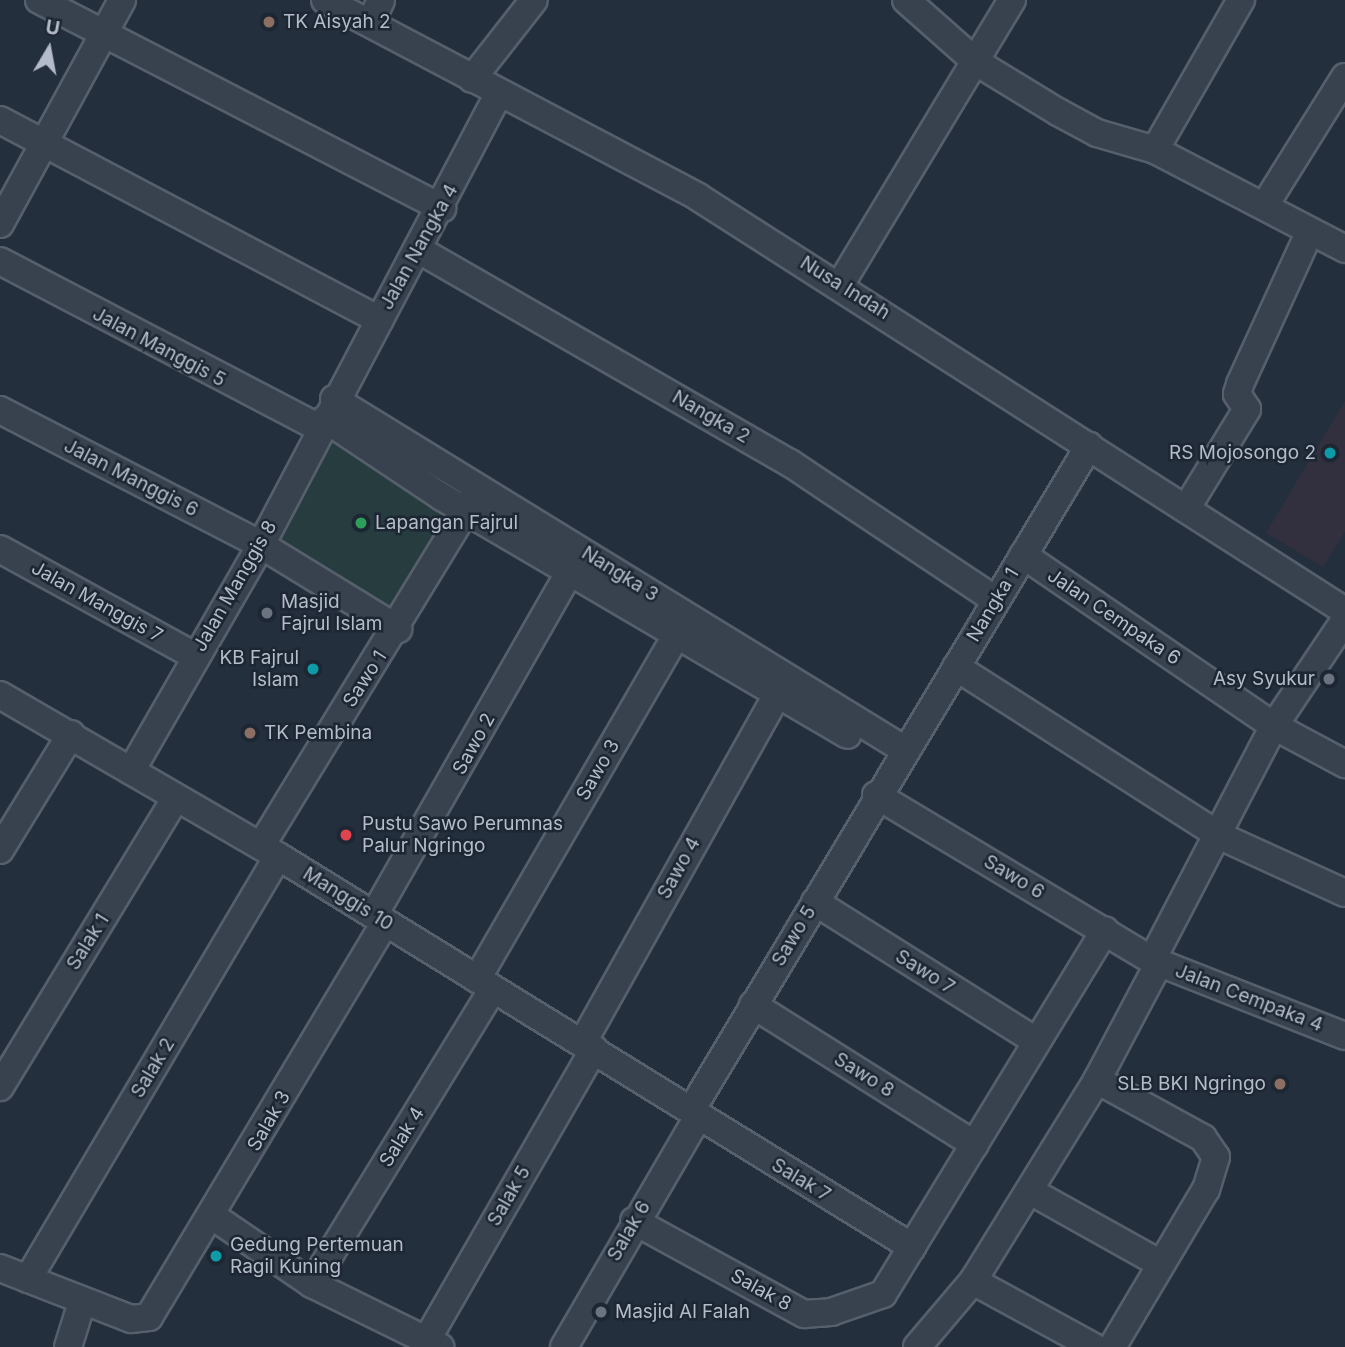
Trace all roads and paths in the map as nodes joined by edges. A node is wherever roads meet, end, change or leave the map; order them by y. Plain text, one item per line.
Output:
1 (39, 0) edge
2 (122, 0) edge
3 (325, 0) edge
4 (534, 0) edge
5 (906, 0) edge
6 (1012, 0) edge
7 (1241, 0) edge
8 (375, 11) edge
9 (103, 36) junction
10 (976, 62) junction
11 (1345, 77) edge
12 (472, 79) junction
13 (499, 93) junction
14 (0, 120) edge
15 (44, 143) junction
16 (1155, 150) junction
17 (1265, 205) junction
18 (442, 208) junction
19 (0, 224) edge
20 (1310, 231) junction
21 (1345, 249) edge
22 (419, 250) junction
23 (0, 261) edge
24 (840, 285) junction
25 (379, 320) junction
26 (0, 411) edge
27 (326, 415) junction
28 (1089, 446) junction
29 (480, 487) junction
30 (1186, 509) junction
31 (466, 510) junction
32 (261, 545) junction
33 (0, 549) edge
34 (1023, 555) junction
35 (571, 570) junction
36 (994, 599) junction
37 (1345, 611) edge
38 (1345, 620) edge
39 (681, 625) junction
40 (398, 629) junction
41 (195, 656) junction
42 (956, 667) junction
43 (781, 686) junction
44 (0, 695) edge
45 (1274, 726) junction
46 (71, 734) junction
47 (901, 757) junction
48 (1345, 764) edge
49 (131, 771) junction
50 (876, 795) junction
51 (176, 798) junction
52 (1220, 836) junction
53 (0, 850) edge
54 (270, 851) junction
55 (1345, 893) edge
56 (815, 902) junction
57 (379, 919) junction
58 (1105, 931) junction
59 (1155, 961) junction
60 (485, 984) junction
61 (753, 1005) junction
62 (1345, 1036) edge
63 (1036, 1041) junction
64 (588, 1045) junction
65 (10, 1049) edge
66 (1097, 1080) junction
67 (0, 1087) edge
68 (695, 1113) junction
69 (975, 1145) junction
70 (1030, 1191) junction
71 (214, 1217) junction
72 (634, 1221) junction
73 (912, 1247) junction
74 (1159, 1262) junction
75 (0, 1268) edge
76 (28, 1279) junction
77 (973, 1281) junction
78 (312, 1284) junction
79 (82, 1302) junction
80 (432, 1345) edge
81 (68, 1347) edge
82 (564, 1347) edge
83 (917, 1347) edge
84 (1094, 1347) edge
85 (1112, 1347) edge

1 - 9 street
2 - 9 street
3 - 8 street, Nusa Indah
4 - 12 street
5 - 10 street
6 - 10 street
7 - 16 street
8 - 12 street, Nusa Indah
9 - 15 street
9 - 18 street
10 - 16 street
10 - 24 street
11 - 17 street
12 - 13 street, Nusa Indah
13 - 18 street, Jalan Nangka 4
13 - 24 street, Nusa Indah
14 - 15 street
15 - 19 street
15 - 25 street
16 - 17 street
17 - 20 street
18 - 22 street, Jalan Nangka 4
20 - 21 street
20 - 30 street
22 - 25 street, Jalan Nangka 4
22 - 36 street, Nangka 2
23 - 27 street, Jalan Manggis 5
24 - 28 street, Nusa Indah
25 - 27 street, Jalan Nangka 4
26 - 32 street, Jalan Manggis 6
27 - 29 street, Nangka 3
27 - 31 street
27 - 32 street, Jalan Manggis 8
28 - 30 street, Nusa Indah
28 - 34 street, Nangka 1
29 - 31 street, Sawo 1
29 - 39 street, Nangka 3
30 - 37 street, Nusa Indah
31 - 35 street
31 - 40 street, Sawo 1
32 - 40 street, Jalan Manggis 6
32 - 41 street, Jalan Manggis 8
33 - 41 street, Jalan Manggis 7
34 - 36 street, Nangka 1
34 - 45 street, Jalan Cempaka 6
35 - 39 street
35 - 57 street, Sawo 2
36 - 42 street, Nangka 1
38 - 45 street
39 - 43 street
39 - 60 street, Sawo 3
40 - 54 street, Sawo 1
41 - 49 street, Jalan Manggis 8
42 - 47 street, Nangka 1
42 - 52 street
43 - 47 street
43 - 64 street, Sawo 4
44 - 46 street, Manggis 10
45 - 48 street, Jalan Cempaka 6
45 - 52 street
46 - 49 street, Manggis 10
46 - 53 street
47 - 50 street, Sawo 5
49 - 51 street, Manggis 10
50 - 56 street, Sawo 5
50 - 58 street, Sawo 6
51 - 54 street, Manggis 10
51 - 65 street, Salak 1
52 - 55 street
52 - 59 street
54 - 57 street, Manggis 10
54 - 76 street, Salak 2
56 - 61 street, Sawo 5
56 - 63 street, Sawo 7
57 - 60 street, Manggis 10
57 - 71 street, Salak 3
58 - 59 street, Sawo 6
58 - 63 street, Salak 8
59 - 62 street, Jalan Cempaka 4
59 - 66 street
60 - 64 street, Manggis 10
60 - 78 street, Salak 4
61 - 68 street, Sawo 5
61 - 69 street, Sawo 8
63 - 69 street, Salak 8
64 - 68 street, Manggis 10
64 - 80 street, Salak 5
65 - 67 street, Salak 1
66 - 70 street
66 - 74 street
68 - 72 street, Salak 6
68 - 73 street, Salak 7
69 - 73 street, Salak 8
70 - 74 street
70 - 77 street
71 - 78 street
71 - 79 street, Salak 3
72 - 73 street, Salak 8
72 - 82 street, Salak 6
74 - 85 street
75 - 76 street
76 - 79 street
77 - 83 street
77 - 84 street
78 - 80 street
79 - 81 street

